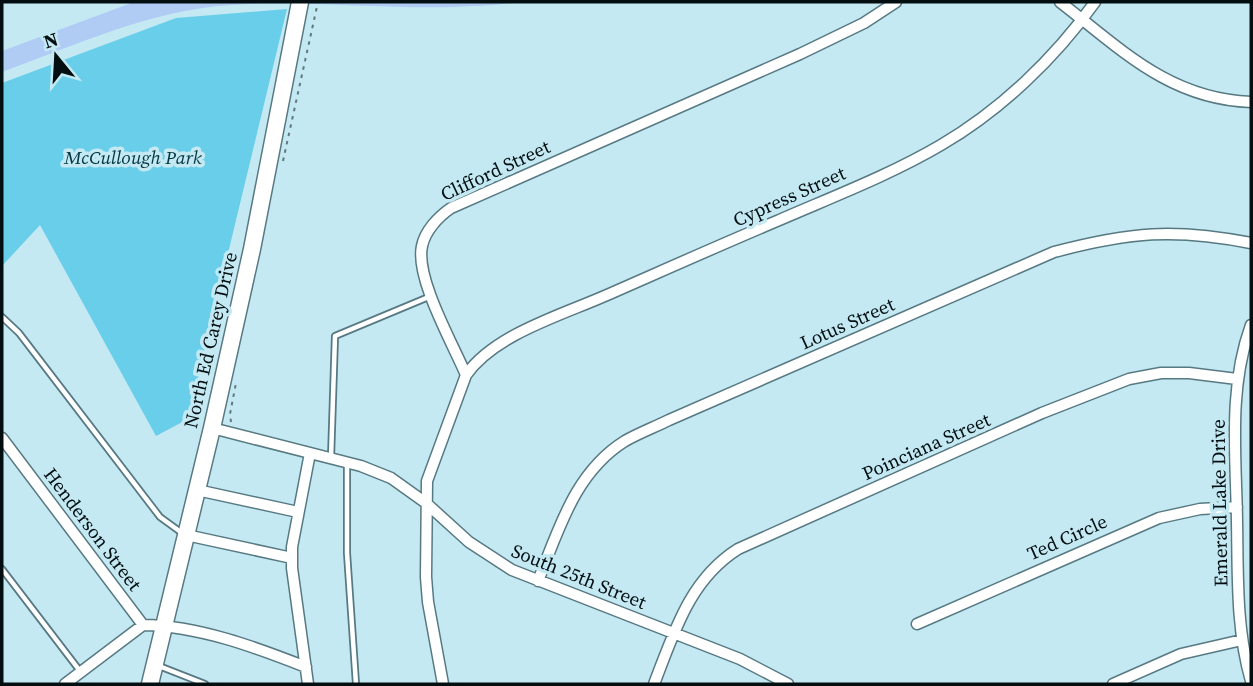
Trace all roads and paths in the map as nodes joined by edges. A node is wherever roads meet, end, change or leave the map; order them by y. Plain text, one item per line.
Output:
1 (300, 2) edge
2 (318, 2) edge
3 (896, 2) edge
4 (1060, 2) edge
5 (1095, 2) edge
6 (1083, 19) junction
7 (1251, 102) edge
8 (281, 172) dead end
9 (1251, 243) edge
10 (432, 296) junction
11 (2, 317) edge
12 (1251, 325) edge
13 (466, 375) junction
14 (1237, 379) junction
15 (212, 428) junction
16 (2, 438) edge
17 (310, 453) junction
18 (331, 458) junction
19 (347, 463) junction
20 (197, 491) junction
21 (426, 503) junction
22 (1237, 507) junction
23 (298, 512) junction
24 (186, 535) junction
25 (292, 558) junction
26 (2, 569) edge
27 (538, 581) junction
28 (918, 624) dead end
29 (143, 625) junction
30 (164, 625) junction
31 (674, 633) junction
32 (1242, 640) junction
33 (155, 665) junction
34 (306, 667) junction
35 (81, 672) junction
36 (1251, 681) edge
37 (65, 684) edge
38 (150, 684) edge
39 (205, 684) edge
40 (308, 684) edge
41 (356, 684) edge
42 (443, 684) edge
43 (654, 684) edge
44 (788, 684) edge
45 (1113, 684) edge

1 - 15 main road, North Ed Carey Drive
2 - 8 path
3 - 10 street, Clifford Street
4 - 6 street
5 - 6 street, Cypress Street
6 - 7 street
6 - 13 street, Cypress Street
9 - 27 street, Lotus Street
10 - 13 street, Clifford Street
10 - 18 lane
11 - 24 lane
12 - 14 street, Emerald Lake Drive
13 - 21 street
14 - 22 street, Emerald Lake Drive
14 - 31 street, Poinciana Street
15 - 17 street, South 25th Street
15 - 20 main road, North Ed Carey Drive
16 - 29 street, Henderson Street
17 - 18 street, South 25th Street
17 - 23 street
18 - 19 street, South 25th Street
19 - 21 street, South 25th Street
19 - 41 lane
20 - 23 street
20 - 24 main road, North Ed Carey Drive
21 - 27 street, South 25th Street
21 - 42 street
22 - 28 street, Ted Circle
22 - 32 street, Emerald Lake Drive
23 - 25 street
24 - 25 street
24 - 30 main road, North Ed Carey Drive
25 - 34 street
26 - 35 lane
27 - 31 street, South 25th Street
29 - 30 street
29 - 35 street
30 - 33 main road, North Ed Carey Drive
30 - 34 street
31 - 43 street, Poinciana Street
31 - 44 street, South 25th Street
32 - 36 street, Emerald Lake Drive
32 - 45 street
33 - 38 main road, North Ed Carey Drive
33 - 39 lane
34 - 40 street
35 - 37 street

